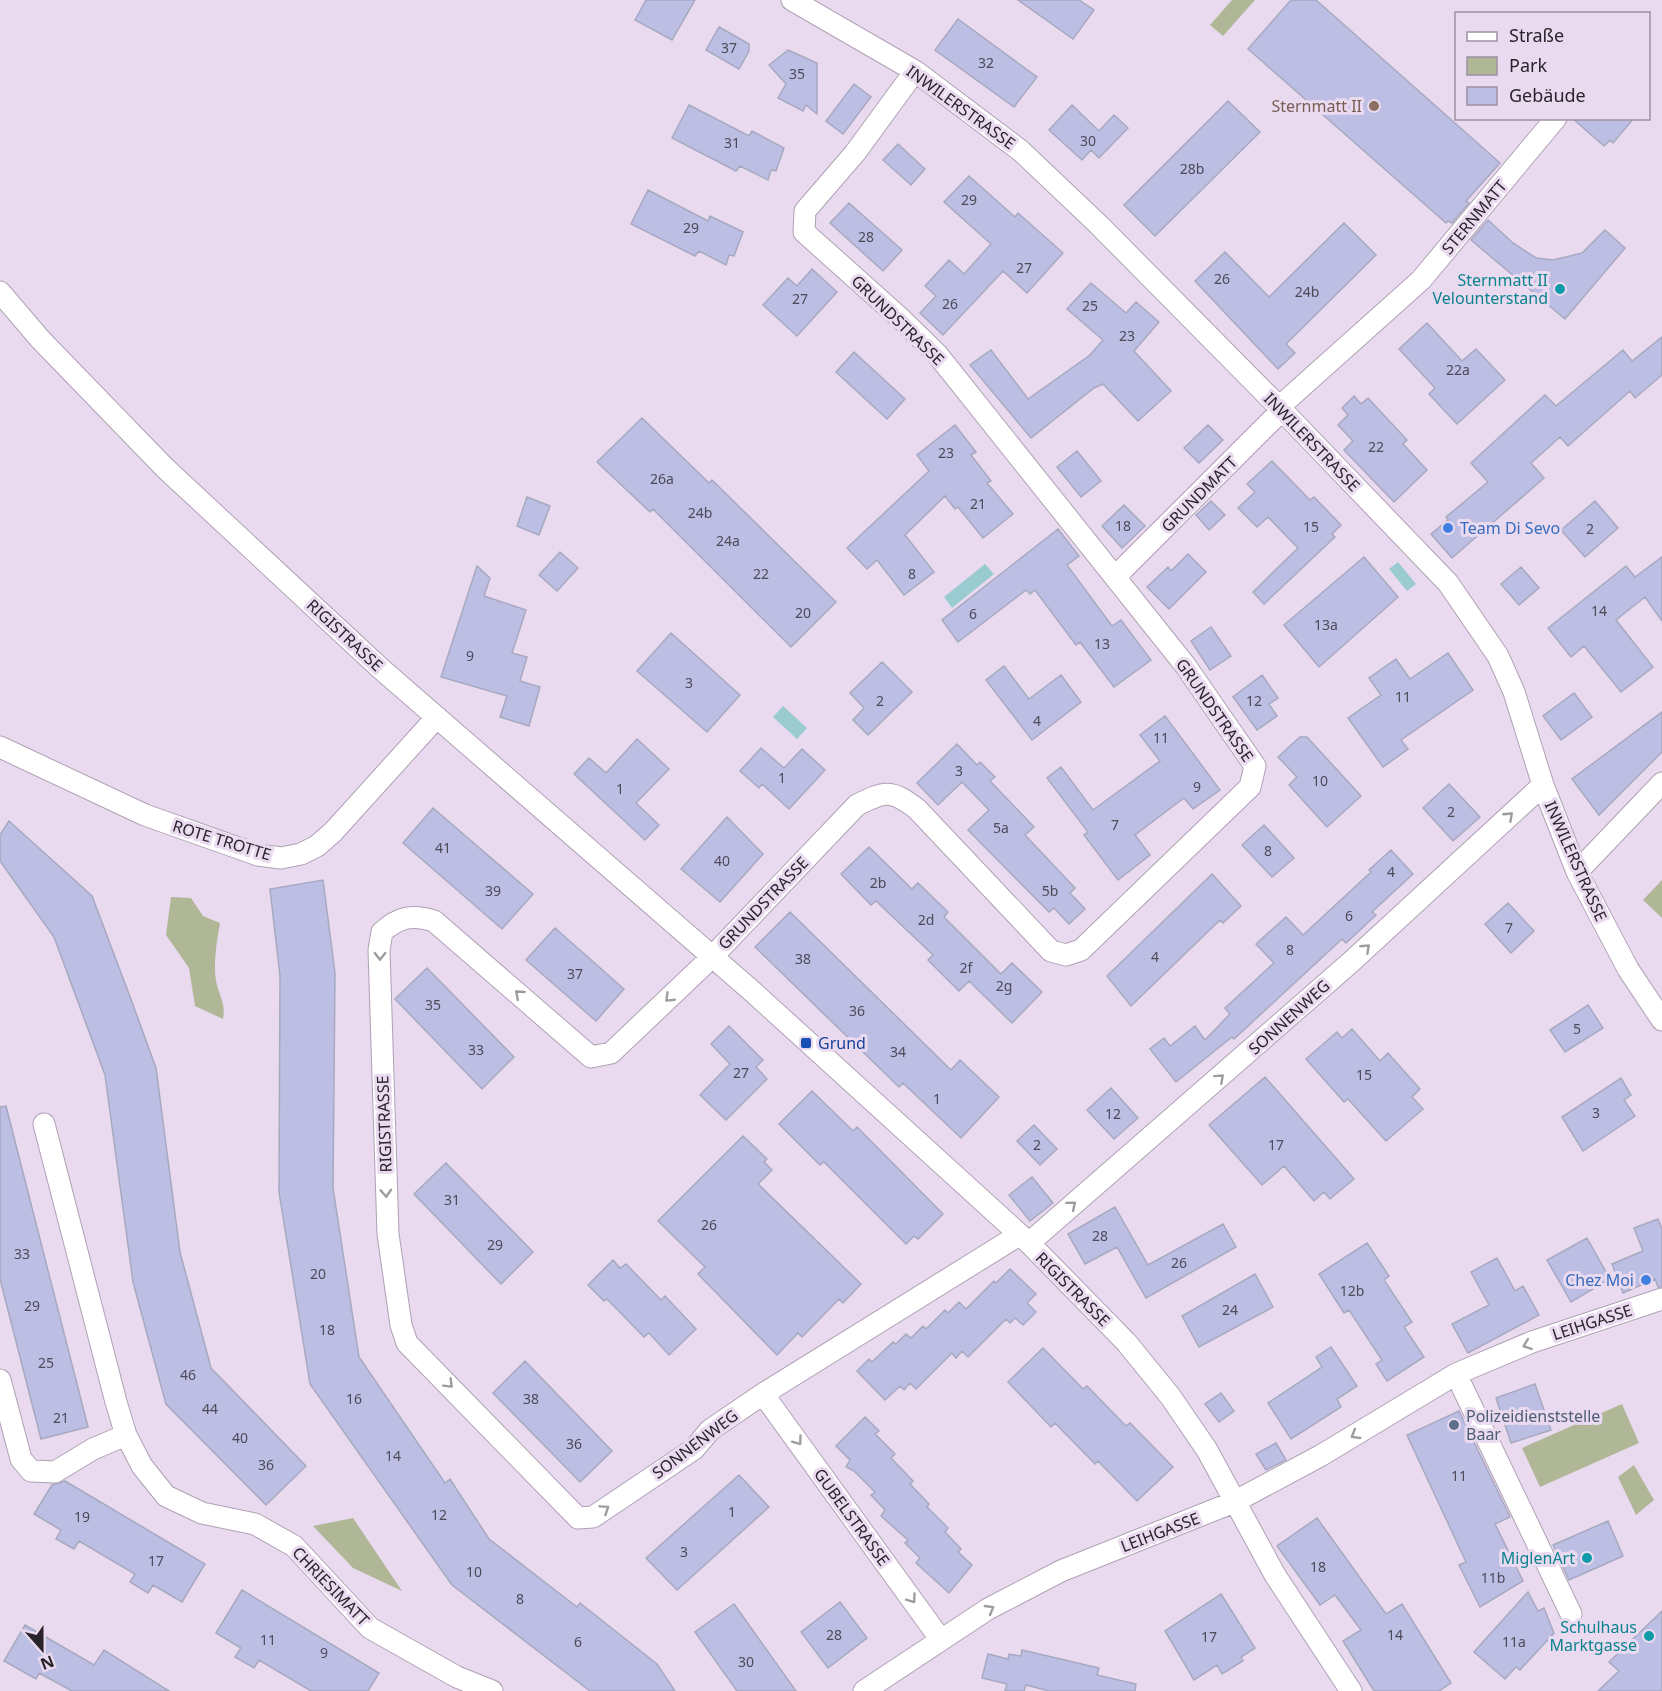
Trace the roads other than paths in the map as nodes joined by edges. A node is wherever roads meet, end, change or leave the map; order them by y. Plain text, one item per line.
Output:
1 (792, 0) edge
2 (915, 71) junction
3 (1554, 120) edge
4 (0, 292) edge
5 (1281, 409) junction
6 (1115, 577) junction
7 (437, 717) junction
8 (0, 747) edge
9 (1662, 783) edge
10 (1543, 785) junction
11 (1577, 872) junction
12 (711, 958) junction
13 (1662, 1020) edge
14 (44, 1124) dead end
15 (1024, 1239) junction
16 (1662, 1299) edge
17 (407, 1343) joint
18 (1456, 1374) junction
19 (0, 1380) edge
20 (763, 1394) junction
21 (126, 1436) junction
22 (1234, 1502) junction
23 (1571, 1614) dead end
24 (941, 1640) junction
25 (492, 1691) edge
26 (864, 1691) edge
27 (1351, 1691) edge

1 - 2 street, INWILERSTRASSE
2 - 5 street, INWILERSTRASSE
2 - 6 street, GRUNDSTRASSE
3 - 5 street, STERNMATT
4 - 7 street, RIGISTRASSE
5 - 6 street, GRUNDMATT
5 - 10 street, INWILERSTRASSE
6 - 12 street, GRUNDSTRASSE
7 - 8 street, ROTE TROTTE
7 - 12 street, RIGISTRASSE
9 - 11 street
10 - 11 street, INWILERSTRASSE
15 -> 10 street, SONNENWEG
11 - 13 street, INWILERSTRASSE
12 - 15 street, RIGISTRASSE
12 -> 17 street, RIGISTRASSE
14 - 21 street, CHRIESIMATT
15 - 20 street, SONNENWEG
15 - 22 street, RIGISTRASSE
16 -> 18 street, LEIHGASSE
17 -> 20 street, SONNENWEG
18 -> 22 street, LEIHGASSE
18 - 23 street
19 - 21 street
20 -> 24 street, GUBELSTRASSE
21 - 25 street, CHRIESIMATT
24 -> 22 street, LEIHGASSE
22 - 27 street, RIGISTRASSE
24 - 26 street, LEIHGASSE

